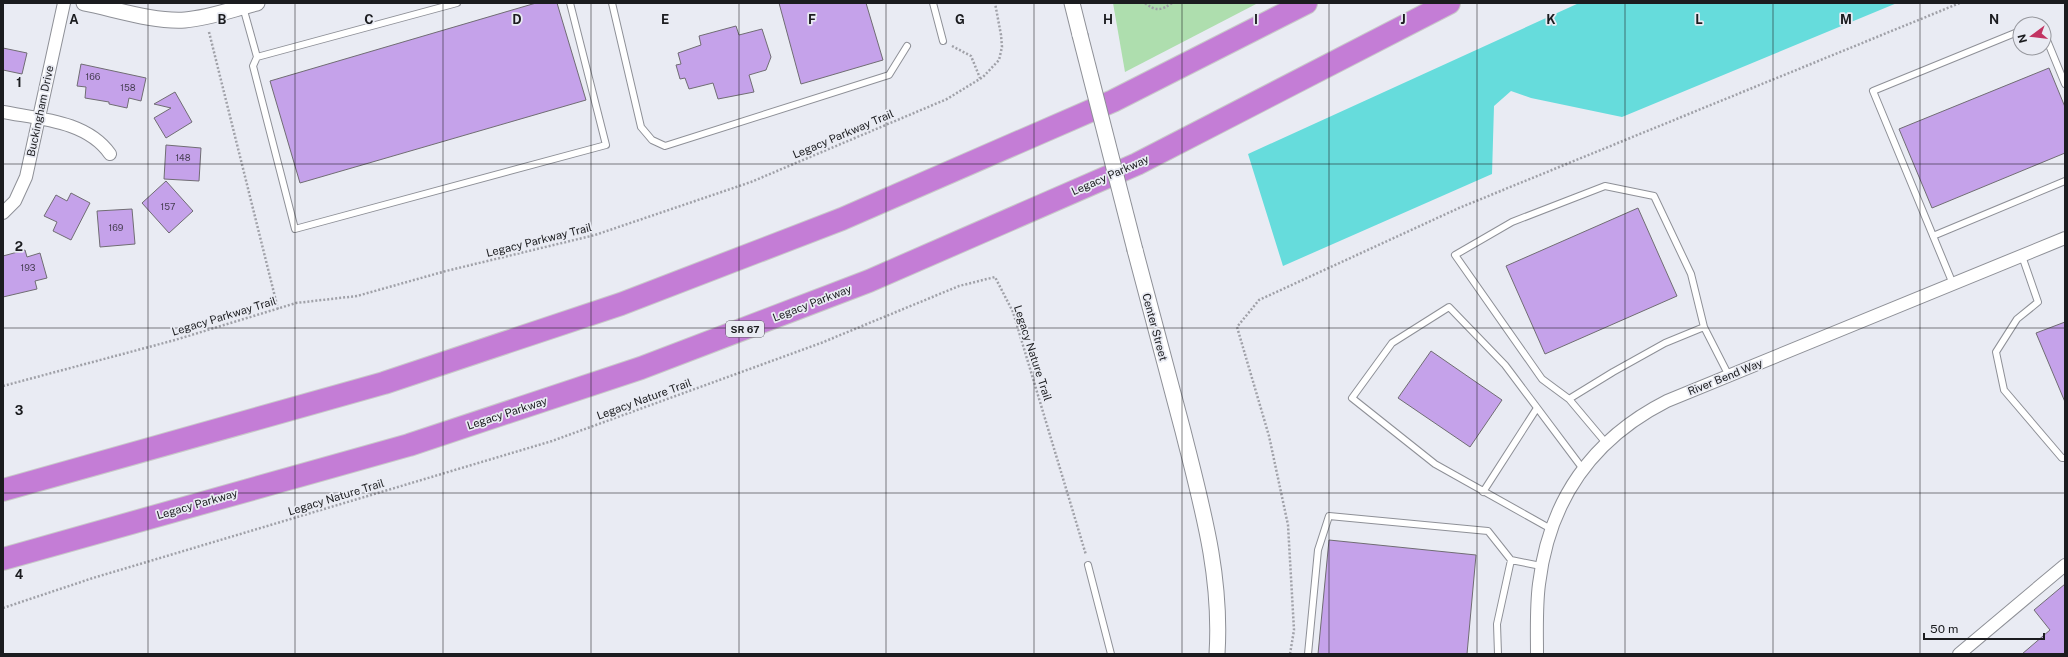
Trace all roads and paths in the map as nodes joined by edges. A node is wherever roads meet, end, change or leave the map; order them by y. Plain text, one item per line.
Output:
1 (64, 3) edge
2 (84, 3) edge
3 (457, 3) edge
4 (570, 3) edge
5 (612, 3) edge
6 (933, 3) edge
7 (995, 3) edge
8 (1072, 3) edge
9 (1145, 3) edge
10 (1172, 3) edge
11 (1306, 3) edge
12 (1449, 3) edge
13 (1960, 3) edge
14 (250, 5) edge
15 (205, 17) junction
16 (2012, 34) edge
17 (943, 41) joint
18 (908, 46) dead end
19 (2052, 52) edge
20 (257, 57) junction
21 (980, 78) junction
22 (2065, 84) edge
23 (3, 112) edge
24 (39, 119) junction
25 (110, 154) dead end
26 (2065, 181) edge
27 (3, 213) edge
28 (1933, 236) junction
29 (2065, 238) edge
30 (2022, 256) junction
31 (1953, 284) junction
32 (278, 309) junction
33 (1704, 327) junction
34 (1729, 376) junction
35 (3, 386) edge
36 (1569, 399) junction
37 (1537, 408) junction
38 (1606, 443) junction
39 (2065, 458) edge
40 (1583, 469) junction
41 (3, 490) edge
42 (1483, 492) junction
43 (1551, 530) junction
44 (3, 559) edge
45 (1511, 560) junction
46 (1088, 565) joint
47 (2065, 565) edge
48 (1542, 566) junction
49 (3, 608) edge
50 (1961, 653) edge
51 (1111, 654) edge
52 (1216, 654) edge
53 (1290, 654) edge
54 (1308, 654) edge
55 (1498, 654) edge
56 (1537, 654) edge

1 - 24 street, Buckingham Drive
2 - 15 street
3 - 20 lane
4 - 20 lane
5 - 18 lane
6 - 17 lane
7 - 21 path, Legacy Parkway Trail
8 - 52 street, Center Street, bridge
9 - 10 path
11 - 41 highway
12 - 44 highway, Legacy Parkway / SR 67
13 - 53 path
14 - 15 street
14 - 20 lane
15 - 32 path
16 - 28 lane
17 - 21 path
19 - 22 lane
21 - 32 path, Legacy Parkway Trail
23 - 24 street
24 - 25 street
24 - 27 street, Buckingham Drive
26 - 28 lane
28 - 31 lane
29 - 30 street, River Bend Way
30 - 31 street, River Bend Way
30 - 39 lane
31 - 34 street, River Bend Way
32 - 35 path, Legacy Parkway Trail
33 - 34 lane
33 - 36 lane
33 - 36 lane
34 - 38 street, River Bend Way
36 - 38 lane
37 - 40 lane
37 - 42 lane
37 - 42 lane
38 - 40 street, River Bend Way
40 - 43 street, River Bend Way
42 - 43 lane
43 - 48 street, River Bend Way
45 - 48 lane
45 - 54 lane
45 - 55 lane
46 - 49 path, Legacy Nature Trail
46 - 51 lane
47 - 50 street
48 - 56 street, River Bend Way

